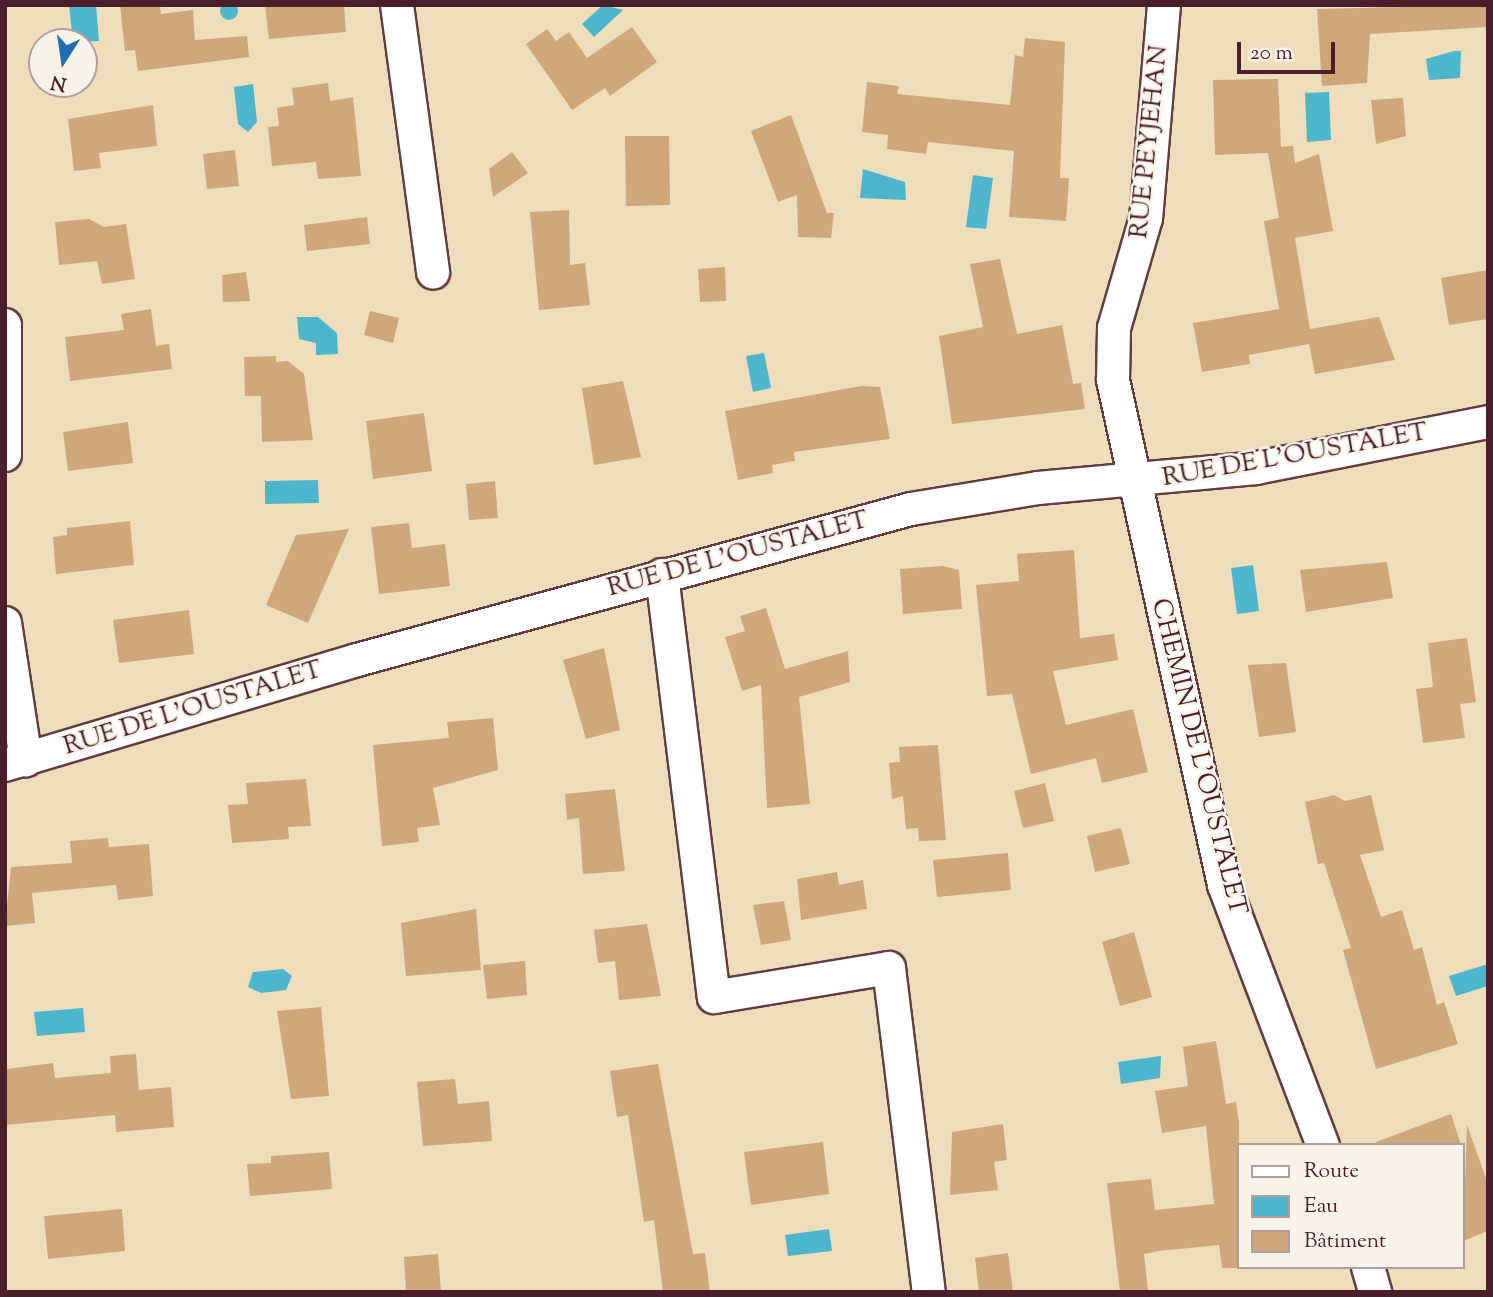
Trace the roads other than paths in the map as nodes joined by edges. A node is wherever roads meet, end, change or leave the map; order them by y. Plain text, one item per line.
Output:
1 (397, 5) edge
2 (1164, 5) edge
3 (433, 273) dead end
4 (5, 326) edge
5 (1488, 422) edge
6 (5, 455) edge
7 (1134, 482) junction
8 (662, 575) junction
9 (5, 624) edge
10 (15, 763) edge
11 (1322, 1143) edge
12 (1369, 1269) edge
13 (929, 1292) edge
14 (1375, 1292) edge

1 - 3 street
2 - 7 street, RUE PEYJEHAN
4 - 6 street
5 - 7 street, RUE DE L'OUSTALET
7 - 8 street, RUE DE L'OUSTALET
7 - 11 street, CHEMIN DE L'OUSTALET
8 - 10 street, RUE DE L'OUSTALET
8 - 13 street
9 - 10 street
12 - 14 street

